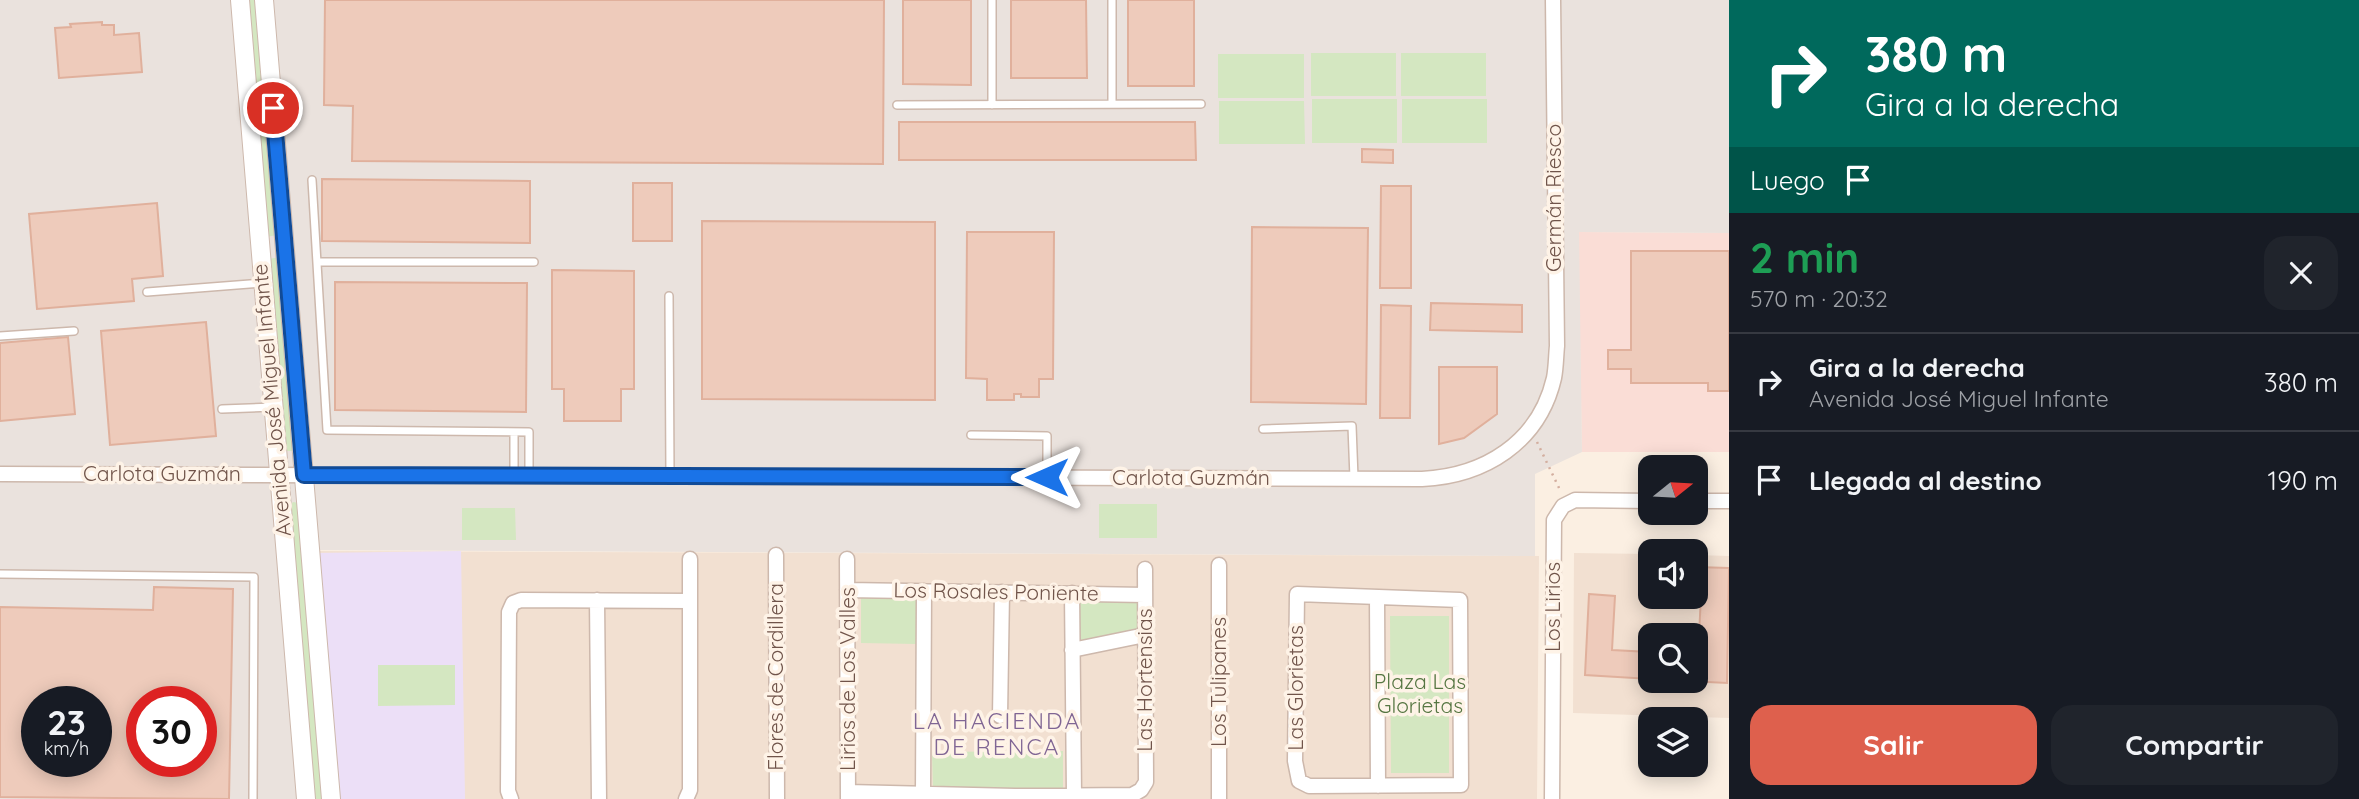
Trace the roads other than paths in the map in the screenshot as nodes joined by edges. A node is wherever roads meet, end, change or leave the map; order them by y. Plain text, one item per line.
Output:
1 (240, 0) edge
2 (264, 0) edge
3 (992, 0) edge
4 (1112, 0) edge
5 (1553, 0) edge
6 (1112, 104) junction
7 (1201, 104) dead end
8 (897, 105) dead end
9 (992, 105) junction
10 (313, 180) dead end
11 (285, 243) junction
12 (259, 244) junction
13 (317, 262) junction
14 (534, 262) dead end
15 (262, 283) junction
16 (147, 292) dead end
17 (669, 296) dead end
18 (74, 331) dead end
19 (0, 336) edge
20 (1549, 396) joint
21 (274, 407) junction
22 (222, 410) dead end
23 (1263, 429) dead end
24 (514, 432) junction
25 (971, 435) dead end
26 (0, 474) edge
27 (279, 475) junction
28 (304, 475) junction
29 (522, 475) junction
30 (670, 476) junction
31 (1047, 477) junction
32 (1354, 478) junction
33 (1638, 501) edge
34 (1708, 501) edge
35 (1729, 501) edge
36 (775, 555) dead end
37 (690, 559) dead end
38 (847, 559) dead end
39 (1219, 565) dead end
40 (1145, 569) dead end
41 (0, 574) edge
42 (847, 590) junction
43 (924, 591) junction
44 (1002, 592) junction
45 (1072, 593) junction
46 (1145, 595) junction
47 (1377, 597) junction
48 (597, 600) junction
49 (690, 601) junction
50 (1145, 635) junction
51 (1072, 650) junction
52 (1000, 716) dead end
53 (1378, 786) junction
54 (923, 793) junction
55 (1406, 793) edge
56 (1427, 793) edge
57 (848, 795) edge
58 (1074, 795) junction
59 (996, 797) edge
60 (1015, 798) edge
61 (253, 799) edge
62 (306, 799) edge
63 (331, 799) edge
64 (511, 799) edge
65 (599, 799) edge
66 (686, 799) edge
67 (777, 799) edge
68 (1219, 799) edge
69 (1552, 799) edge

1 - 12 street, Avenida José Miguel Infante
2 - 11 street, Avenida José Miguel Infante
3 - 9 lane
4 - 6 lane
5 - 20 street, Germán Riesco
6 - 7 lane
6 - 9 lane
8 - 9 lane
10 - 13 lane
11 - 12 street
11 - 28 street, Avenida José Miguel Infante
12 - 15 street, Avenida José Miguel Infante
13 - 14 lane
13 - 24 lane
15 - 16 lane
15 - 21 street, Avenida José Miguel Infante
17 - 30 lane
18 - 19 lane
20 - 32 street, Carlota Guzmán
21 - 22 lane
21 - 27 street, Avenida José Miguel Infante
23 - 32 lane
24 - 29 lane
24 - 29 lane
25 - 31 lane
26 - 27 street, Carlota Guzmán
27 - 28 street, Carlota Guzmán
27 - 62 street, Avenida José Miguel Infante
28 - 29 street, Carlota Guzmán
28 - 63 street, Avenida José Miguel Infante
29 - 30 street, Carlota Guzmán
30 - 31 street, Carlota Guzmán
31 - 32 street, Carlota Guzmán
33 - 69 street, Los Lirios
34 - 35 street
36 - 67 street, Flores de Cordillera
37 - 49 street
38 - 42 street, Lirios de Los Valles
39 - 68 street, Los Tulipanes
40 - 46 street, Las Hortensias
41 - 61 lane
42 - 43 street, Los Rosales Poniente
42 - 57 street, Lirios de Los Valles
43 - 44 street, Los Rosales Poniente
43 - 54 street
44 - 45 street, Los Rosales Poniente
44 - 52 street
45 - 46 street, Los Rosales Poniente
45 - 51 street
46 - 50 street, Las Hortensias
47 - 53 street
47 - 53 street, Las Glorietas
47 - 56 street, Las Glorietas
48 - 49 street
48 - 64 street
48 - 65 street
49 - 66 street
50 - 51 street
50 - 58 street, Las Hortensias
51 - 58 street
53 - 55 street, Las Glorietas
54 - 57 street
54 - 59 street
55 - 56 street, Las Glorietas
58 - 60 street
59 - 60 street

